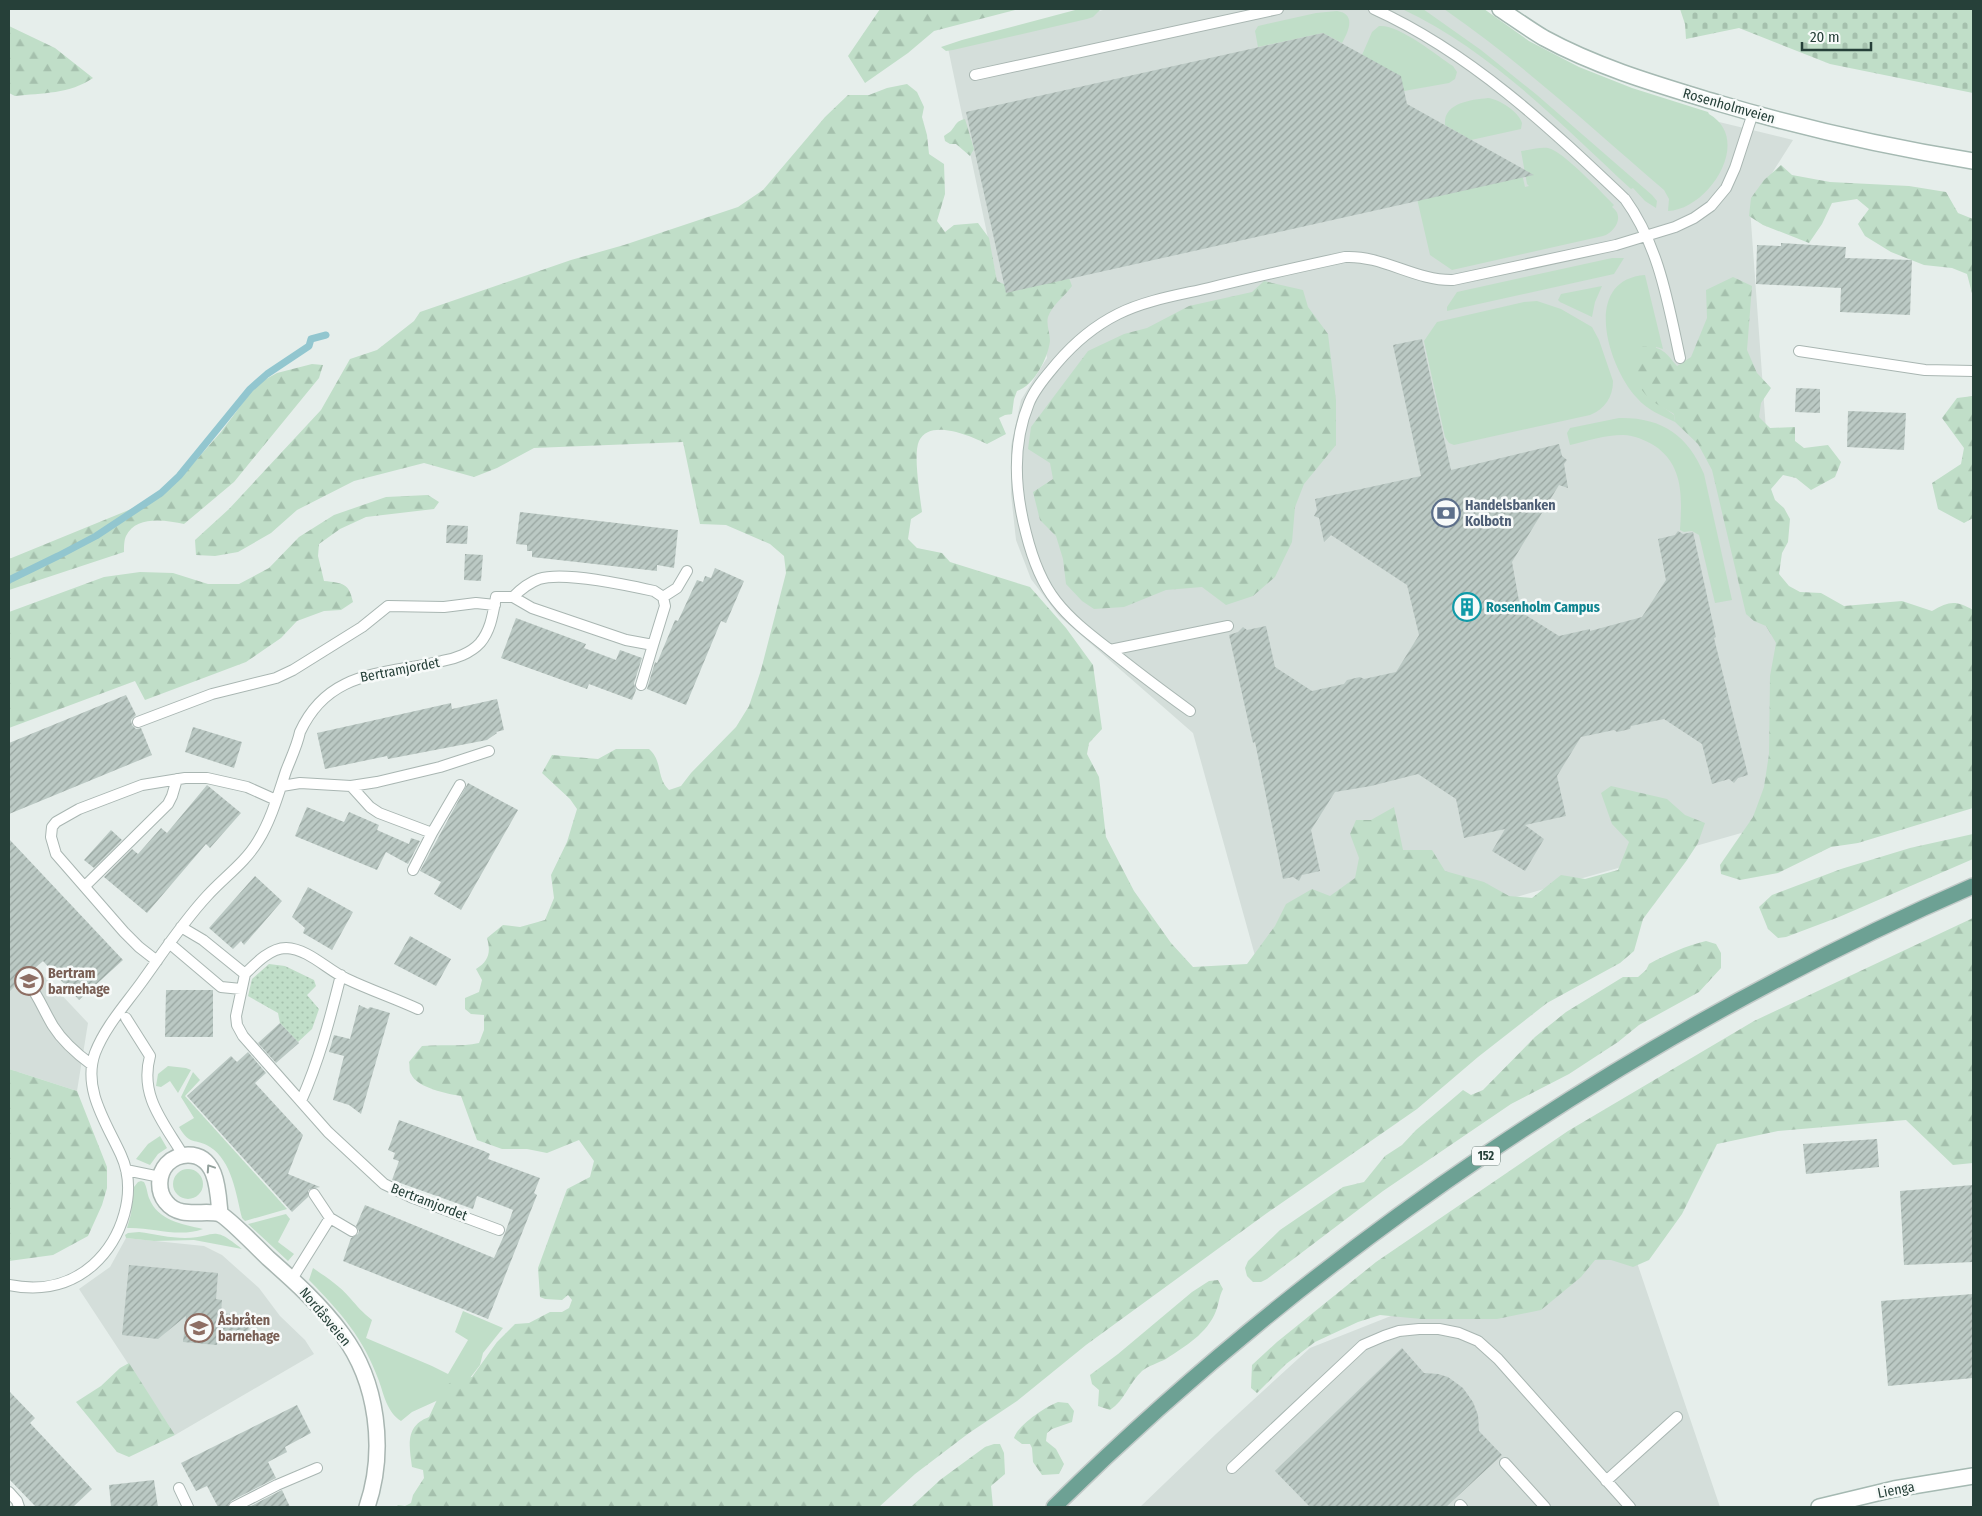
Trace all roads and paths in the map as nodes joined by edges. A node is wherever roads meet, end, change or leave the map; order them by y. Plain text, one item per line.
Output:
1 (1278, 9) edge
2 (1374, 9) edge
3 (1500, 9) edge
4 (975, 75) dead end
5 (1753, 113) junction
6 (1973, 161) edge
7 (1647, 236) junction
8 (1799, 351) dead end
9 (1680, 358) dead end
10 (1973, 371) edge
11 (687, 571) dead end
12 (513, 596) junction
13 (663, 597) junction
14 (494, 605) junction
15 (1228, 626) dead end
16 (653, 645) junction
17 (1110, 650) junction
18 (641, 685) dead end
19 (1190, 711) dead end
20 (138, 722) dead end
21 (489, 751) dead end
22 (178, 779) junction
23 (460, 785) dead end
24 (282, 786) junction
25 (351, 786) junction
26 (276, 800) junction
27 (432, 833) junction
28 (413, 870) dead end
29 (85, 886) junction
30 (1973, 886) edge
31 (181, 927) junction
32 (169, 943) junction
33 (157, 961) junction
34 (245, 974) junction
35 (340, 976) junction
36 (28, 981) dead end
37 (241, 989) junction
38 (418, 1009) dead end
39 (126, 1018) dead end
40 (92, 1065) junction
41 (300, 1101) junction
42 (183, 1155) junction
43 (126, 1170) junction
44 (160, 1177) junction
45 (314, 1194) dead end
46 (220, 1214) junction
47 (330, 1218) junction
48 (499, 1230) dead end
49 (352, 1231) dead end
50 (292, 1279) junction
51 (9, 1285) edge
52 (1677, 1417) dead end
53 (1505, 1463) dead end
54 (316, 1468) dead end
55 (1232, 1468) dead end
56 (1973, 1476) edge
57 (1606, 1481) junction
58 (180, 1488) dead end
59 (9, 1492) edge
60 (19, 1507) edge
61 (188, 1507) edge
62 (234, 1507) edge
63 (367, 1507) edge
64 (1054, 1507) edge
65 (1545, 1507) edge
66 (1630, 1507) edge
67 (1819, 1507) edge

1 - 4 lane
2 - 7 lane
3 - 5 street, Rosenholmveien
5 - 6 street, Rosenholmveien
5 - 7 lane
7 - 9 lane
7 - 17 lane
8 - 10 lane
11 - 13 lane
12 - 13 lane
12 - 14 lane
12 - 16 lane
13 - 16 lane
14 - 20 lane
14 - 24 lane, Bertramjordet
15 - 17 lane
16 - 18 lane
17 - 19 lane
21 - 25 lane
22 - 26 lane
22 - 29 lane
22 - 29 lane
23 - 27 lane
24 - 25 lane
24 - 26 lane, Bertramjordet
25 - 27 lane
26 - 31 lane, Bertramjordet
27 - 28 lane
29 - 33 lane
30 - 64 main road, 152
31 - 32 lane, Bertramjordet
31 - 34 lane
32 - 33 lane, Bertramjordet
32 - 37 lane
33 - 40 lane, Bertramjordet
34 - 35 lane
34 - 37 lane, Bertramjordet
35 - 38 lane
35 - 41 lane
36 - 40 lane
37 - 41 lane, Bertramjordet
39 - 42 lane
40 - 43 lane
41 - 48 lane, Bertramjordet
42 - 44 street
46 -> 42 street
43 - 44 lane
43 - 51 lane
44 - 46 street
45 - 47 lane
46 - 50 street, Nordåsveien
47 - 49 lane
47 - 50 lane
50 - 63 street, Nordåsveien
52 - 57 lane
53 - 65 lane
54 - 62 lane
55 - 57 lane
56 - 67 street, Lienga
57 - 66 lane
58 - 61 lane
59 - 60 lane

